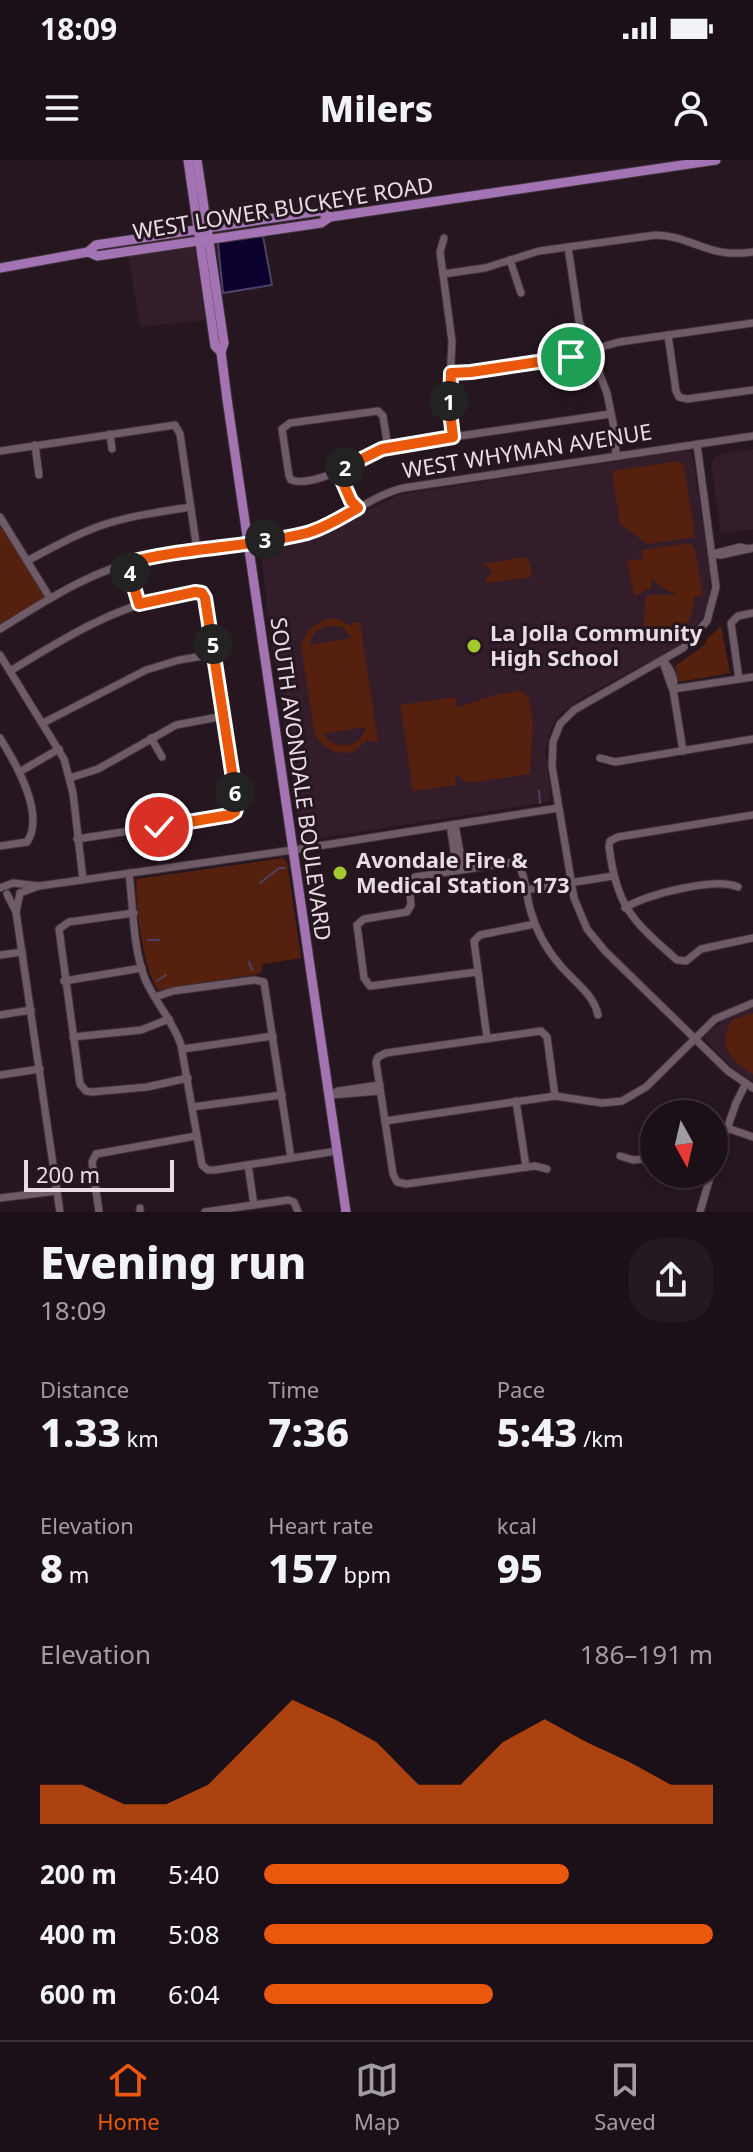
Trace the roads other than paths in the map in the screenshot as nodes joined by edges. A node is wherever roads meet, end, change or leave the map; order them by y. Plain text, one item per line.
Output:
1 (188, 160) edge
2 (197, 160) edge
3 (716, 160) edge
4 (330, 217) junction
5 (203, 227) junction
6 (444, 238) dead end
7 (204, 239) junction
8 (698, 246) junction
9 (568, 247) junction
10 (88, 252) junction
11 (753, 252) edge
12 (694, 256) dead end
13 (510, 260) junction
14 (0, 268) edge
15 (443, 274) junction
16 (521, 293) dead end
17 (753, 323) edge
18 (668, 335) junction
19 (590, 351) junction
20 (451, 373) junction
21 (753, 390) edge
22 (610, 414) junction
23 (110, 434) junction
24 (753, 436) edge
25 (453, 437) junction
26 (697, 444) junction
27 (35, 445) junction
28 (388, 448) junction
29 (112, 449) dead end
30 (0, 451) edge
31 (616, 456) junction
32 (338, 471) junction
33 (39, 475) dead end
34 (191, 507) junction
35 (358, 508) junction
36 (0, 517) edge
37 (248, 542) junction
38 (751, 548) edge
39 (197, 550) junction
40 (713, 554) junction
41 (27, 561) junction
42 (127, 563) junction
43 (50, 598) junction
44 (139, 604) junction
45 (753, 613) edge
46 (0, 629) edge
47 (215, 654) junction
48 (0, 655) edge
49 (663, 660) junction
50 (10, 671) junction
51 (753, 677) edge
52 (739, 679) junction
53 (673, 689) junction
54 (224, 716) junction
55 (43, 723) junction
56 (0, 738) edge
57 (151, 738) junction
58 (753, 739) edge
59 (3, 748) edge
60 (59, 749) junction
61 (683, 751) junction
62 (162, 757) dead end
63 (600, 758) dead end
64 (21, 771) junction
65 (70, 778) junction
66 (558, 808) junction
67 (753, 815) edge
68 (453, 825) junction
69 (77, 839) junction
70 (0, 846) edge
71 (293, 850) junction
72 (460, 870) junction
73 (129, 873) junction
74 (613, 876) junction
75 (83, 880) junction
76 (570, 883) junction
77 (738, 887) dead end
78 (18, 888) edge
79 (525, 890) junction
80 (5, 895) edge
81 (625, 908) junction
82 (16, 912) junction
83 (134, 913) junction
84 (535, 924) junction
85 (753, 938) edge
86 (22, 952) junction
87 (0, 955) edge
88 (142, 968) junction
89 (477, 972) junction
90 (64, 981) junction
91 (155, 997) junction
92 (753, 1003) edge
93 (31, 1010) junction
94 (0, 1015) edge
95 (598, 1015) dead end
96 (169, 1019) junction
97 (273, 1036) junction
98 (73, 1037) junction
99 (487, 1038) junction
100 (694, 1038) junction
101 (183, 1049) junction
102 (40, 1069) junction
103 (0, 1075) edge
104 (188, 1078) junction
105 (749, 1086) edge
106 (380, 1088) junction
107 (282, 1095) junction
108 (329, 1095) junction
109 (555, 1096) junction
110 (516, 1101) junction
111 (192, 1107) junction
112 (385, 1121) junction
113 (728, 1126) edge
114 (728, 1128) edge
115 (196, 1136) junction
116 (753, 1137) edge
117 (337, 1151) junction
118 (620, 1156) dead end
119 (291, 1158) junction
120 (640, 1159) edge
121 (248, 1165) junction
122 (526, 1167) junction
123 (547, 1169) dead end
124 (707, 1188) edge
125 (57, 1191) junction
126 (0, 1198) edge
127 (254, 1205) junction
128 (60, 1212) edge
129 (99, 1212) edge
130 (205, 1212) edge
131 (298, 1212) edge
132 (346, 1212) edge
133 (700, 1212) edge

1 - 5 main road, SOUTH AVONDALE BOULEVARD
2 - 5 main road
3 - 4 main road, WEST LOWER BUCKEYE ROAD
4 - 5 main road
4 - 7 main road, WEST LOWER BUCKEYE ROAD
5 - 7 main road, SOUTH AVONDALE BOULEVARD
5 - 10 main road
6 - 15 street
7 - 10 main road, WEST LOWER BUCKEYE ROAD
7 - 37 main road, SOUTH AVONDALE BOULEVARD
8 - 9 street
8 - 11 street
8 - 12 street
9 - 13 street
9 - 19 street
10 - 14 main road, WEST LOWER BUCKEYE ROAD
13 - 15 street
13 - 16 street
15 - 20 street
17 - 18 street
18 - 19 street
18 - 21 street
19 - 20 street
19 - 22 street
20 - 25 street
22 - 25 street
22 - 31 street
23 - 27 street
23 - 29 street
23 - 34 street
24 - 26 street, WEST WHYMAN AVENUE
25 - 28 street
26 - 31 street, WEST WHYMAN AVENUE
26 - 40 street
27 - 30 street
27 - 33 street
28 - 32 street
28 - 32 street
31 - 35 street, WEST WHYMAN AVENUE
32 - 35 street
34 - 39 street
34 - 41 street
35 - 37 street, WEST WHYMAN AVENUE
36 - 41 street
37 - 39 street, WEST WHYMAN AVENUE
37 - 71 main road, SOUTH AVONDALE BOULEVARD
38 - 40 street
39 - 42 street, WEST WHYMAN AVENUE
40 - 49 street
41 - 43 street
42 - 43 street, WEST WHYMAN AVENUE
42 - 44 street
43 - 46 street, WEST WHYMAN AVENUE
44 - 47 street
44 - 50 street
45 - 52 street
47 - 54 street
47 - 55 street
48 - 50 street
49 - 53 street
49 - 66 street
50 - 55 street
51 - 52 street
52 - 53 street
53 - 61 street
54 - 57 street
54 - 69 street
55 - 60 street
56 - 59 street
57 - 62 street
57 - 65 street
58 - 61 street
59 - 64 street
60 - 64 street
60 - 65 street
61 - 63 street
64 - 70 street
65 - 69 street
66 - 68 street
66 - 76 street
67 - 74 street
68 - 71 street
68 - 72 street
69 - 75 street
71 - 73 street
71 - 108 main road, SOUTH AVONDALE BOULEVARD
72 - 79 street
72 - 89 street
73 - 75 street
73 - 83 street
74 - 76 street
74 - 81 street
75 - 78 street
76 - 79 street
76 - 100 street
77 - 81 street
78 - 80 street
78 - 82 street
79 - 84 street
80 - 82 street
81 - 85 street
82 - 86 street
83 - 88 street
83 - 90 street
84 - 89 street
84 - 95 street
86 - 87 street
86 - 93 street
88 - 90 street
88 - 91 street
89 - 99 street
90 - 98 street
91 - 96 street
91 - 97 street
92 - 100 street
93 - 94 street
93 - 102 street
96 - 98 street
96 - 101 street
97 - 101 street
97 - 107 street
98 - 104 street
99 - 106 street
99 - 109 street
100 - 105 street
100 - 109 street
101 - 104 street
102 - 103 street
102 - 125 street
104 - 111 street
105 - 113 street
106 - 108 street
106 - 112 street
107 - 111 street
107 - 119 street
108 - 117 main road, SOUTH AVONDALE BOULEVARD
109 - 110 street
110 - 112 street
110 - 122 street
111 - 115 street
112 - 122 street
114 - 116 street
115 - 121 street
115 - 129 street
117 - 119 street
117 - 132 main road, SOUTH AVONDALE BOULEVARD
118 - 120 street
119 - 121 street
121 - 127 street
122 - 123 street
124 - 133 street
125 - 126 street
125 - 128 street
127 - 130 street
127 - 131 street

